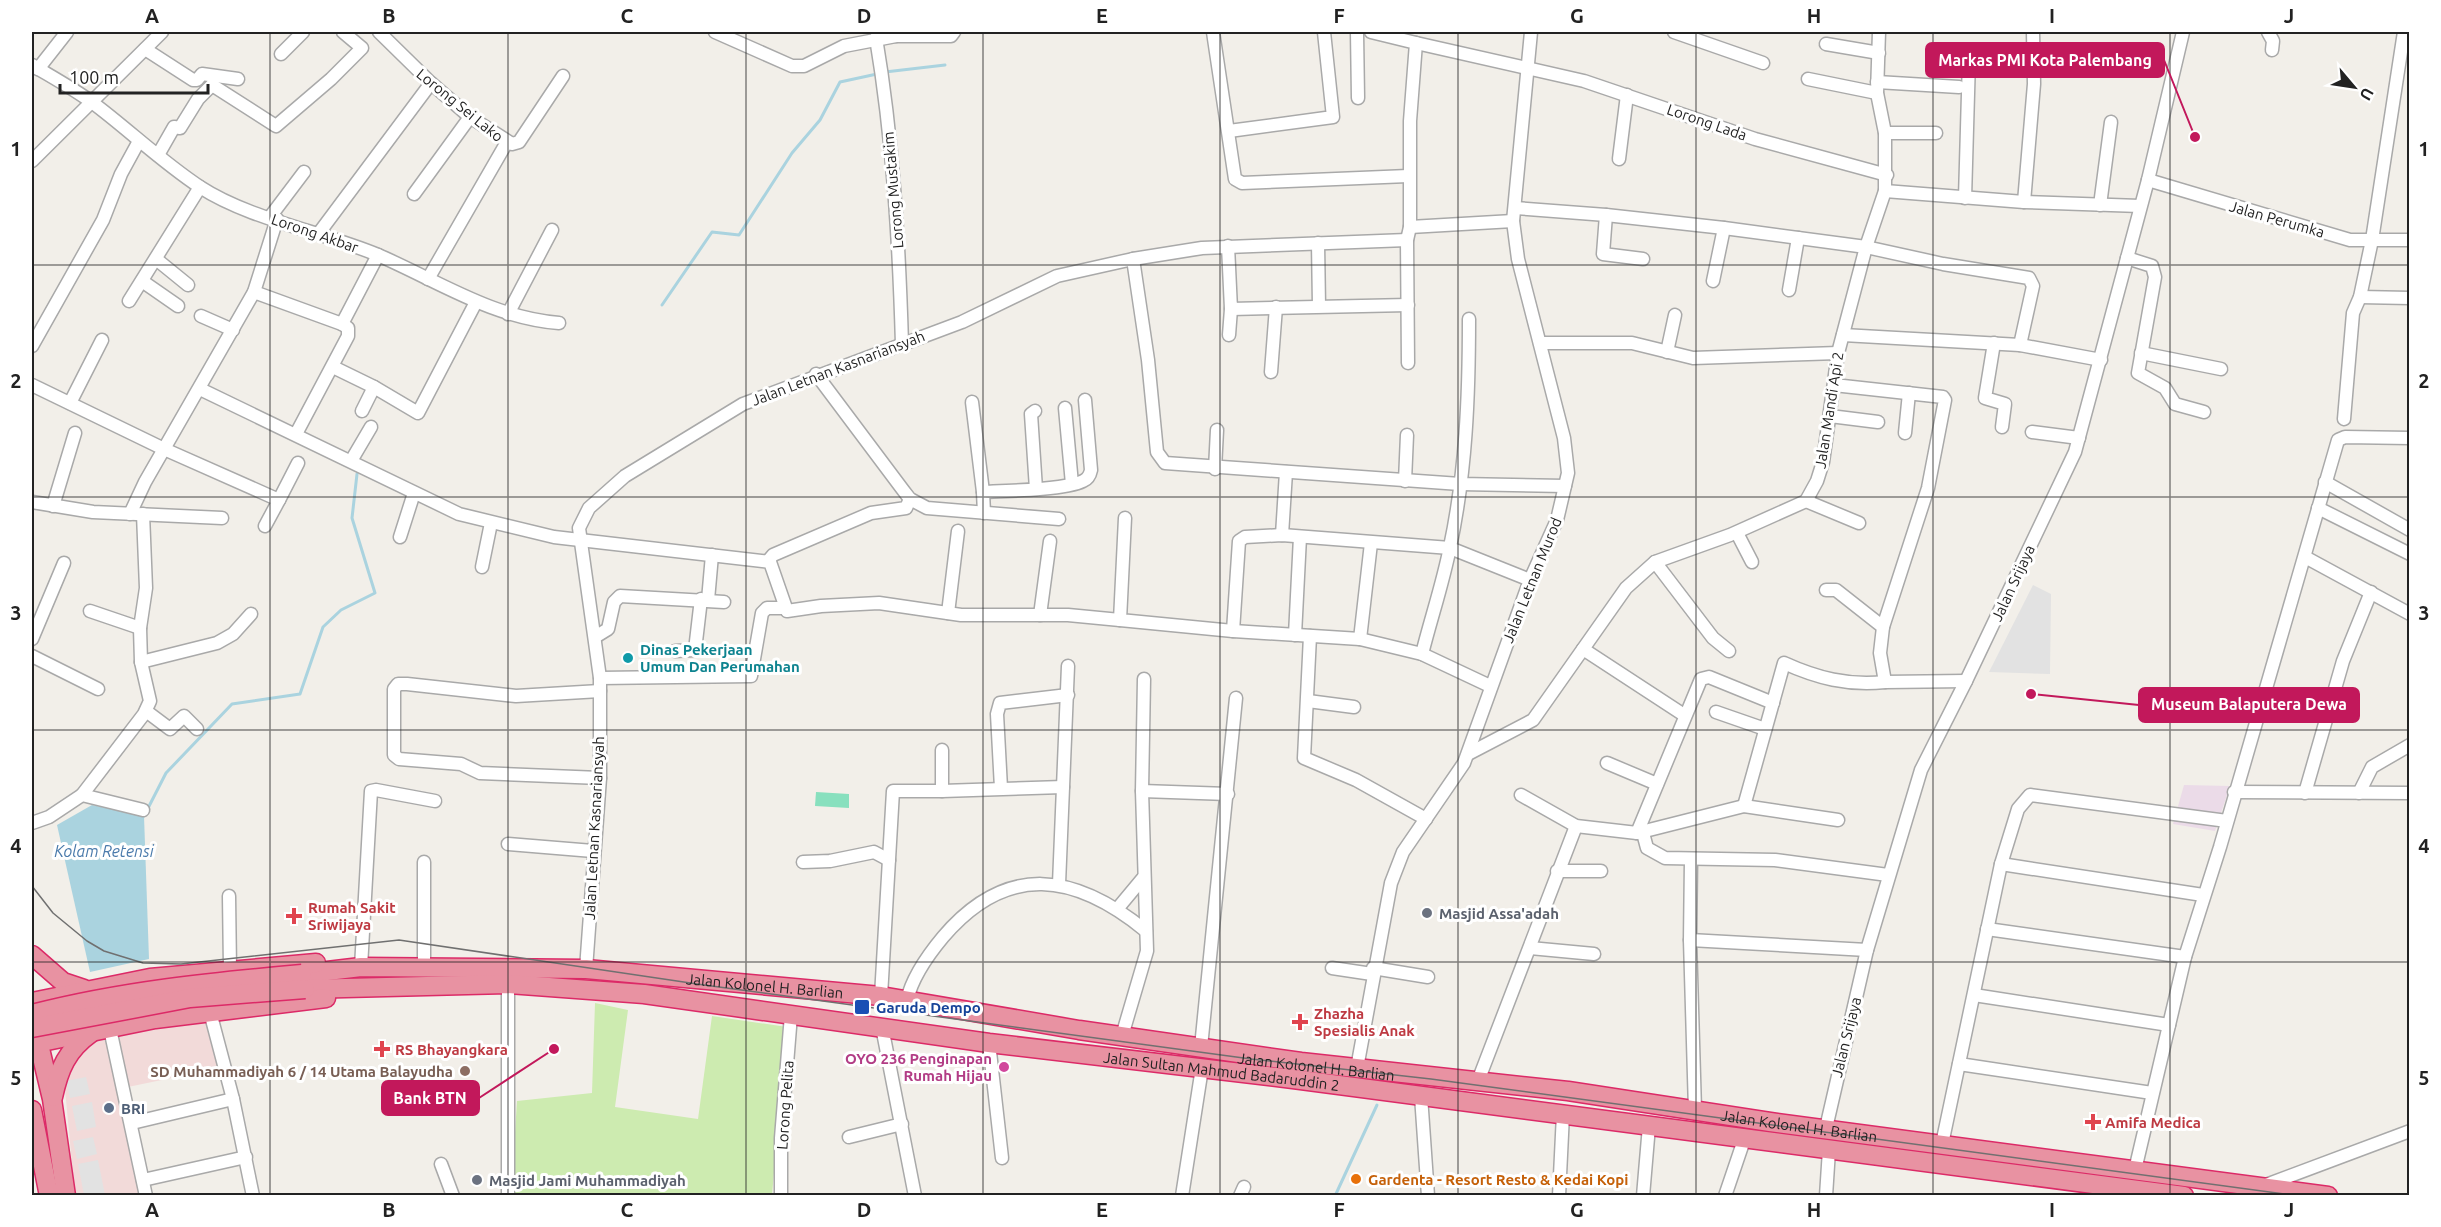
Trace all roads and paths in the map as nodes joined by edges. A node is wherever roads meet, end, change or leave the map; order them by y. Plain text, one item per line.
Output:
1 (67, 32) edge
2 (162, 32) edge
3 (343, 32) edge
4 (379, 32) edge
5 (715, 32) edge
6 (954, 32) edge
7 (1213, 32) edge
8 (1324, 32) edge
9 (1358, 32) edge
10 (1371, 32) edge
11 (1533, 32) edge
12 (1674, 32) edge
13 (1880, 32) edge
14 (2033, 32) edge
15 (2183, 32) edge
16 (2268, 32) edge
17 (2404, 32) edge
18 (296, 34) edge
19 (895, 34) edge
20 (876, 38) junction
21 (1416, 43) junction
22 (1826, 44) dead end
23 (145, 49) junction
24 (2272, 50) dead end
25 (1879, 53) junction
26 (281, 54) dead end
27 (2409, 54) edge
28 (1969, 59) dead end
29 (1763, 63) dead end
30 (35, 67) edge
31 (1527, 68) junction
32 (2398, 68) junction
33 (563, 75) dead end
34 (238, 79) dead end
35 (1808, 79) dead end
36 (431, 83) junction
37 (1959, 87) dead end
38 (1877, 88) junction
39 (1627, 95) junction
40 (1358, 98) dead end
41 (92, 102) junction
42 (470, 117) junction
43 (2111, 122) dead end
44 (1228, 131) junction
45 (1885, 133) junction
46 (1936, 133) dead end
47 (139, 141) junction
48 (507, 142) junction
49 (158, 155) junction
50 (1619, 159) dead end
51 (32, 161) edge
52 (304, 172) dead end
53 (1887, 175) junction
54 (1408, 176) junction
55 (2148, 180) junction
56 (200, 187) junction
57 (1885, 191) junction
58 (414, 194) dead end
59 (1965, 198) junction
60 (2024, 202) junction
61 (2100, 205) junction
62 (2140, 206) junction
63 (1514, 214) junction
64 (1606, 215) junction
65 (274, 218) junction
66 (1410, 227) junction
67 (1724, 228) junction
68 (552, 230) dead end
69 (319, 233) junction
70 (1798, 238) junction
71 (1407, 240) junction
72 (2372, 240) junction
73 (2409, 240) edge
74 (1318, 243) junction
75 (1228, 246) junction
76 (1866, 248) junction
77 (378, 255) junction
78 (1136, 258) junction
79 (2127, 258) junction
80 (156, 259) junction
81 (1643, 260) dead end
82 (428, 279) junction
83 (142, 281) junction
84 (1713, 281) dead end
85 (188, 285) dead end
86 (1790, 290) dead end
87 (254, 292) junction
88 (2360, 297) junction
89 (2409, 298) edge
90 (129, 300) dead end
91 (476, 302) junction
92 (1408, 305) junction
93 (178, 306) dead end
94 (1319, 306) junction
95 (1276, 308) junction
96 (1231, 309) junction
97 (508, 314) junction
98 (1675, 315) dead end
99 (201, 316) dead end
100 (1468, 320) dead end
101 (559, 323) dead end
102 (342, 324) junction
103 (233, 330) junction
104 (1229, 334) dead end
105 (1843, 335) junction
106 (102, 340) dead end
107 (1540, 343) junction
108 (1994, 343) junction
109 (902, 344) junction
110 (2020, 345) junction
111 (32, 346) edge
112 (1667, 352) junction
113 (1838, 353) junction
114 (2141, 353) junction
115 (2101, 360) junction
116 (1408, 363) dead end
117 (333, 367) junction
118 (2220, 369) dead end
119 (1271, 372) dead end
120 (816, 374) junction
121 (32, 384) edge
122 (1834, 385) junction
123 (374, 387) junction
124 (200, 389) junction
125 (1909, 393) junction
126 (1085, 400) dead end
127 (972, 402) dead end
128 (70, 403) junction
129 (1065, 408) dead end
130 (362, 411) dead end
131 (2204, 412) dead end
132 (1830, 416) junction
133 (2344, 418) dead end
134 (1878, 422) dead end
135 (371, 427) dead end
136 (2002, 427) dead end
137 (1217, 430) dead end
138 (2032, 432) dead end
139 (75, 433) dead end
140 (1905, 433) dead end
141 (296, 434) junction
142 (1407, 435) dead end
143 (2079, 438) junction
144 (2409, 438) edge
145 (164, 449) junction
146 (351, 461) junction
147 (298, 463) dead end
148 (1215, 469) junction
149 (1286, 472) junction
150 (1405, 481) junction
151 (2325, 482) junction
152 (1072, 484) junction
153 (1460, 484) junction
154 (1565, 486) junction
155 (1040, 488) junction
156 (983, 492) junction
157 (414, 493) junction
158 (910, 499) junction
159 (279, 500) junction
160 (1806, 501) junction
161 (32, 502) edge
162 (53, 506) junction
163 (2318, 508) junction
164 (984, 513) junction
165 (136, 514) junction
166 (222, 518) dead end
167 (1125, 518) dead end
168 (1059, 519) dead end
169 (491, 523) junction
170 (1859, 523) dead end
171 (265, 526) dead end
172 (2409, 530) edge
173 (958, 531) dead end
174 (1737, 533) junction
175 (1282, 535) junction
176 (400, 537) dead end
177 (1300, 537) junction
178 (580, 540) junction
179 (1050, 541) dead end
180 (1371, 543) junction
181 (1450, 548) junction
182 (2409, 554) edge
183 (712, 555) junction
184 (2305, 557) junction
185 (768, 561) junction
186 (1655, 562) junction
187 (1752, 562) dead end
188 (64, 563) dead end
189 (482, 567) dead end
190 (1530, 580) junction
191 (1826, 590) dead end
192 (2371, 591) junction
193 (704, 600) junction
194 (724, 602) dead end
195 (784, 608) junction
196 (90, 612) dead end
197 (948, 613) junction
198 (251, 614) dead end
199 (2409, 614) edge
200 (1040, 615) junction
201 (1120, 620) junction
202 (1882, 627) junction
203 (140, 628) junction
204 (1233, 631) junction
205 (1295, 635) junction
206 (1310, 636) junction
207 (595, 637) junction
208 (32, 639) edge
209 (1360, 639) junction
210 (1583, 649) junction
211 (675, 651) dead end
212 (1729, 651) dead end
213 (1422, 654) junction
214 (32, 656) edge
215 (141, 662) junction
216 (1068, 666) dead end
217 (1144, 680) dead end
218 (1966, 681) junction
219 (1885, 682) junction
220 (600, 685) junction
221 (1490, 686) junction
222 (98, 689) dead end
223 (1068, 695) junction
224 (1236, 698) dead end
225 (1308, 701) junction
226 (1773, 703) junction
227 (1354, 708) dead end
228 (146, 711) junction
229 (1716, 712) dead end
230 (1684, 715) junction
231 (197, 729) dead end
232 (1765, 729) junction
233 (2409, 745) edge
234 (942, 750) dead end
235 (1468, 754) junction
236 (1607, 763) dead end
237 (600, 778) junction
238 (1657, 784) junction
239 (1063, 787) junction
240 (1001, 788) junction
241 (942, 791) junction
242 (1142, 791) junction
243 (2234, 792) junction
244 (2305, 793) junction
245 (2359, 793) junction
246 (2409, 793) edge
247 (1228, 794) junction
248 (82, 795) junction
249 (1521, 795) dead end
250 (435, 801) dead end
251 (1744, 806) junction
252 (143, 810) dead end
253 (1426, 819) junction
254 (1838, 820) dead end
255 (2227, 821) junction
256 (32, 823) edge
257 (1576, 826) junction
258 (1640, 833) junction
259 (508, 844) dead end
260 (593, 852) junction
261 (889, 860) junction
262 (1691, 860) junction
263 (424, 862) dead end
264 (803, 862) dead end
265 (2001, 864) junction
266 (1601, 871) dead end
267 (1557, 872) junction
268 (1887, 875) junction
269 (1143, 878) junction
270 (1059, 884) junction
271 (2202, 895) junction
272 (229, 896) dead end
273 (1118, 908) junction
274 (1987, 929) junction
275 (1146, 931) junction
276 (1689, 940) junction
277 (1530, 948) junction
278 (1867, 950) junction
279 (1594, 954) dead end
280 (32, 955) edge
281 (2185, 957) junction
282 (424, 967) junction
283 (359, 968) junction
284 (1332, 968) dead end
285 (230, 969) junction
286 (586, 969) junction
287 (1373, 971) junction
288 (1428, 977) dead end
289 (150, 978) junction
290 (303, 981) junction
291 (508, 984) junction
292 (352, 986) junction
293 (85, 989) junction
294 (1974, 995) junction
295 (881, 996) junction
296 (907, 1000) junction
297 (32, 1002) edge
298 (210, 1012) junction
299 (32, 1013) edge
300 (792, 1015) junction
301 (155, 1019) junction
302 (2169, 1025) junction
303 (882, 1027) junction
304 (101, 1030) junction
305 (1079, 1030) junction
306 (1122, 1036) junction
307 (34, 1038) edge
308 (989, 1043) junction
309 (1201, 1047) junction
310 (1075, 1054) junction
311 (1959, 1064) junction
312 (1202, 1068) junction
313 (1357, 1068) junction
314 (1478, 1081) junction
315 (2152, 1093) junction
316 (1421, 1096) junction
317 (52, 1099) junction
318 (233, 1099) junction
319 (32, 1110) edge
320 (1695, 1110) junction
321 (1563, 1114) junction
322 (132, 1123) junction
323 (902, 1124) junction
324 (1649, 1126) junction
325 (1826, 1128) junction
326 (2409, 1131) edge
327 (849, 1137) dead end
328 (1744, 1140) junction
329 (1942, 1144) junction
330 (1829, 1150) junction
331 (246, 1157) junction
332 (1002, 1158) dead end
333 (441, 1164) dead end
334 (2135, 1170) junction
335 (143, 1180) junction
336 (2259, 1187) junction
337 (2188, 1189) edge
338 (49, 1196) edge
339 (66, 1196) edge
340 (146, 1196) edge
341 (253, 1196) edge
342 (453, 1196) edge
343 (508, 1196) edge
344 (782, 1196) edge
345 (915, 1196) edge
346 (1182, 1196) edge
347 (1428, 1196) edge
348 (1559, 1196) edge
349 (1643, 1196) edge
350 (1725, 1196) edge
351 (1826, 1196) edge
352 (2328, 1196) edge

1 - 30 street
2 - 23 street
3 - 49 street
4 - 36 street, Lorong Sei Lako
5 - 20 street
6 - 19 street
7 - 44 street
8 - 44 street
9 - 40 street
10 - 21 street, Lorong Lada
11 - 31 street, Jalan Letnan Murod
12 - 29 street
13 - 25 street, Jalan Mandi Api 2
14 - 60 street
15 - 55 street, Jalan Srijaya
16 - 24 street
17 - 32 street
18 - 26 street
19 - 20 street
20 - 109 street, Lorong Mustakim
21 - 31 street, Lorong Lada
21 - 54 street
22 - 25 street
23 - 34 street
23 - 41 street
25 - 38 street, Jalan Mandi Api 2
27 - 32 street
28 - 59 street
30 - 41 street, Lorong Akbar
31 - 39 street, Lorong Lada
31 - 63 street, Jalan Letnan Murod
32 - 72 street
33 - 48 street
35 - 38 street
36 - 42 street, Lorong Sei Lako
36 - 69 street
37 - 38 street
38 - 45 street, Jalan Mandi Api 2
39 - 50 street
39 - 53 street, Lorong Lada
41 - 47 street, Lorong Akbar
41 - 51 street
42 - 48 street, Lorong Sei Lako
42 - 58 street
43 - 61 street
44 - 54 street
45 - 46 street
45 - 53 street, Jalan Mandi Api 2
47 - 49 street, Lorong Akbar
47 - 111 street
48 - 82 street, Lorong Sei Lako
49 - 56 street, Lorong Akbar
52 - 65 street
53 - 57 street, Jalan Mandi Api 2
54 - 66 street
55 - 62 street, Jalan Srijaya
55 - 72 street, Jalan Perumka
56 - 65 street, Lorong Akbar
56 - 80 street
57 - 59 street
57 - 76 street, Jalan Mandi Api 2
59 - 60 street
60 - 61 street
61 - 62 street
62 - 79 street, Jalan Srijaya
63 - 64 street
63 - 66 street
63 - 107 street, Jalan Letnan Murod
64 - 67 street
64 - 81 street
65 - 69 street, Lorong Akbar
65 - 87 street
66 - 71 street
67 - 70 street
67 - 84 street
68 - 97 street
69 - 77 street, Lorong Akbar
70 - 76 street
70 - 86 street
71 - 74 street, Jalan Letnan Kasnariansyah
71 - 92 street
72 - 73 street, Jalan Perumka
72 - 88 street
74 - 75 street, Jalan Letnan Kasnariansyah
74 - 94 street
75 - 78 street, Jalan Letnan Kasnariansyah
75 - 96 street
76 - 105 street, Jalan Mandi Api 2
76 - 110 street
77 - 82 street, Lorong Akbar
77 - 102 street
78 - 109 street, Jalan Letnan Kasnariansyah
78 - 148 street
79 - 114 street
79 - 115 street, Jalan Srijaya
80 - 83 street
80 - 85 street
82 - 91 street, Lorong Akbar
83 - 90 street
83 - 93 street
87 - 102 street
87 - 103 street
88 - 89 street
88 - 133 street
91 - 97 street, Lorong Akbar
91 - 123 street
92 - 94 street
92 - 116 street
94 - 95 street
95 - 96 street
95 - 119 street
96 - 104 street
97 - 101 street, Lorong Akbar
98 - 112 street
99 - 103 street
100 - 153 street
102 - 117 street
103 - 124 street
105 - 108 street
105 - 113 street, Jalan Mandi Api 2
106 - 128 street
107 - 112 street
107 - 154 street, Jalan Letnan Murod
108 - 110 street
108 - 136 street
109 - 120 street, Jalan Letnan Kasnariansyah
110 - 115 street
112 - 113 street
113 - 122 street, Jalan Mandi Api 2
114 - 118 street
114 - 131 street
115 - 143 street, Jalan Srijaya
117 - 123 street
117 - 141 street
120 - 158 street
120 - 178 street, Jalan Letnan Kasnariansyah
121 - 128 street
122 - 125 street
122 - 132 street, Jalan Mandi Api 2
123 - 130 street
124 - 141 street
124 - 145 street
125 - 140 street
125 - 202 street
126 - 152 street
127 - 156 street
128 - 145 street
129 - 152 street
132 - 134 street
132 - 160 street, Jalan Mandi Api 2
135 - 146 street
137 - 148 street
138 - 143 street
139 - 162 street
141 - 146 street
142 - 150 street
143 - 218 street, Jalan Srijaya
144 - 151 street
145 - 159 street
145 - 165 street
146 - 157 street
147 - 159 street
148 - 149 street
149 - 150 street
149 - 175 street
150 - 153 street
151 - 163 street
151 - 172 street
152 - 155 street
153 - 154 street
153 - 181 street
154 - 190 street, Jalan Letnan Murod
155 - 155 street
155 - 156 street
156 - 164 street
157 - 169 street
157 - 176 street
158 - 164 street
158 - 185 street
159 - 171 street
160 - 170 street
160 - 174 street
161 - 162 street
162 - 165 street
163 - 182 street
163 - 184 street
164 - 168 street
165 - 166 street
165 - 203 street
167 - 201 street
169 - 178 street
169 - 189 street
173 - 197 street
174 - 186 street
174 - 187 street
175 - 177 street
175 - 204 street
177 - 180 street
177 - 205 street
178 - 183 street
178 - 207 street, Jalan Letnan Kasnariansyah
179 - 200 street
180 - 181 street
180 - 209 street
181 - 190 street
181 - 213 street
183 - 185 street
183 - 193 street
184 - 192 street
184 - 243 street
185 - 195 street
186 - 210 street
186 - 212 street
188 - 208 street
190 - 221 street, Jalan Letnan Murod
191 - 202 street
192 - 199 street
192 - 244 street
193 - 194 street
193 - 207 street
193 - 211 street
195 - 197 street
195 - 220 street
196 - 203 street
197 - 200 street
198 - 215 street
200 - 201 street
201 - 204 street
202 - 219 street
203 - 215 street
204 - 205 street
205 - 206 street
206 - 209 street
206 - 225 street
207 - 220 street, Jalan Letnan Kasnariansyah
209 - 213 street
210 - 230 street
210 - 235 street
213 - 221 street
214 - 222 street
215 - 228 street
216 - 223 street
217 - 242 street
218 - 219 street
218 - 268 street, Jalan Srijaya
219 - 226 street
220 - 237 street, Jalan Letnan Kasnariansyah
220 - 237 street
221 - 235 street, Jalan Letnan Murod
223 - 239 street
223 - 240 street
224 - 247 street
225 - 227 street
225 - 253 street
226 - 230 street
226 - 232 street
228 - 231 street
228 - 248 street
229 - 232 street
230 - 238 street
232 - 251 street
233 - 245 street
234 - 241 street
235 - 253 street, Jalan Letnan Murod
236 - 238 street
237 - 260 street, Jalan Letnan Kasnariansyah
238 - 258 street
239 - 240 street
239 - 270 street
240 - 241 street
241 - 261 street
242 - 247 street
242 - 269 street
243 - 244 street
243 - 255 street
244 - 245 street
245 - 246 street
247 - 309 street
248 - 252 street
248 - 256 street
249 - 257 street
250 - 283 street
251 - 254 street
251 - 258 street
253 - 287 street, Jalan Letnan Murod
255 - 265 street
255 - 271 street
257 - 258 street
257 - 267 street
258 - 262 street
259 - 260 street
260 - 286 street, Jalan Letnan Kasnariansyah
261 - 264 street
261 - 295 street
262 - 268 street
262 - 276 street
263 - 282 street
265 - 271 street
265 - 274 street
266 - 267 street
267 - 277 street
268 - 278 street, Jalan Srijaya
269 - 273 street
269 - 275 street
270 - 273 street
270 - 296 street
271 - 281 street
272 - 285 street
273 - 275 street
274 - 281 street
274 - 294 street
275 - 306 street
276 - 278 street
276 - 320 street
277 - 279 street
277 - 314 street
278 - 325 street, Jalan Srijaya
280 - 293 highway
281 - 302 street
282 - 283 highway, Jalan Kolonel H. Barlian
282 - 286 highway, Jalan Kolonel H. Barlian
283 - 285 highway
283 - 290 highway, Jalan Kolonel H. Barlian
284 - 287 street
285 - 289 highway
286 - 295 highway, Jalan Kolonel H. Barlian
287 - 288 street
287 - 313 street, Jalan Letnan Murod
289 - 293 highway
289 - 301 highway
290 - 292 highway, Jalan Kolonel H. Barlian
290 - 299 highway, bridge
290 - 307 highway, bridge
291 - 292 highway, Jalan Kolonel H. Barlian
291 - 300 highway, Jalan Kolonel H. Barlian
291 - 343 street
292 - 298 highway
293 - 297 highway
294 - 302 street
294 - 311 street
295 - 296 highway, Jalan Kolonel H. Barlian
296 - 305 highway, Jalan Kolonel H. Barlian
298 - 301 highway
298 - 318 street
299 - 307 highway
300 - 303 highway, Jalan Kolonel H. Barlian
300 - 344 street, Lorong Pelita
301 - 304 highway
302 - 315 street
303 - 308 highway, Jalan Sultan Mahmud Badaruddin 2
303 - 323 street
304 - 307 highway
304 - 317 highway
304 - 322 street
305 - 306 highway, Jalan Kolonel H. Barlian
305 - 310 highway
306 - 309 highway, Jalan Kolonel H. Barlian
307 - 317 highway
308 - 310 highway, Jalan Sultan Mahmud Badaruddin 2
308 - 332 street
309 - 313 highway, Jalan Kolonel H. Barlian
310 - 312 highway, Jalan Sultan Mahmud Badaruddin 2
311 - 315 street
311 - 329 street
312 - 316 highway, Jalan Sultan Mahmud Badaruddin 2
312 - 346 street
313 - 314 highway, Jalan Kolonel H. Barlian
314 - 320 highway, Jalan Kolonel H. Barlian
315 - 334 street
316 - 321 highway, Jalan Sultan Mahmud Badaruddin 2
316 - 347 street
317 - 339 highway
318 - 322 street
318 - 331 street
319 - 338 highway
320 - 325 highway, Jalan Kolonel H. Barlian
321 - 324 highway, Jalan Kolonel H. Barlian
321 - 348 street
322 - 335 street
323 - 327 street
323 - 345 street
324 - 328 highway, Jalan Kolonel H. Barlian
324 - 349 street
325 - 329 highway, Jalan Kolonel H. Barlian
326 - 336 street
328 - 330 highway, Jalan Kolonel H. Barlian
328 - 350 street
329 - 334 highway, Jalan Kolonel H. Barlian
330 - 337 highway, Jalan Kolonel H. Barlian
330 - 351 street
331 - 335 street
331 - 341 street
333 - 342 street
334 - 337 highway, Jalan Kolonel H. Barlian
335 - 340 street
336 - 337 highway, Jalan Kolonel H. Barlian
336 - 352 highway, Jalan Kolonel H. Barlian

